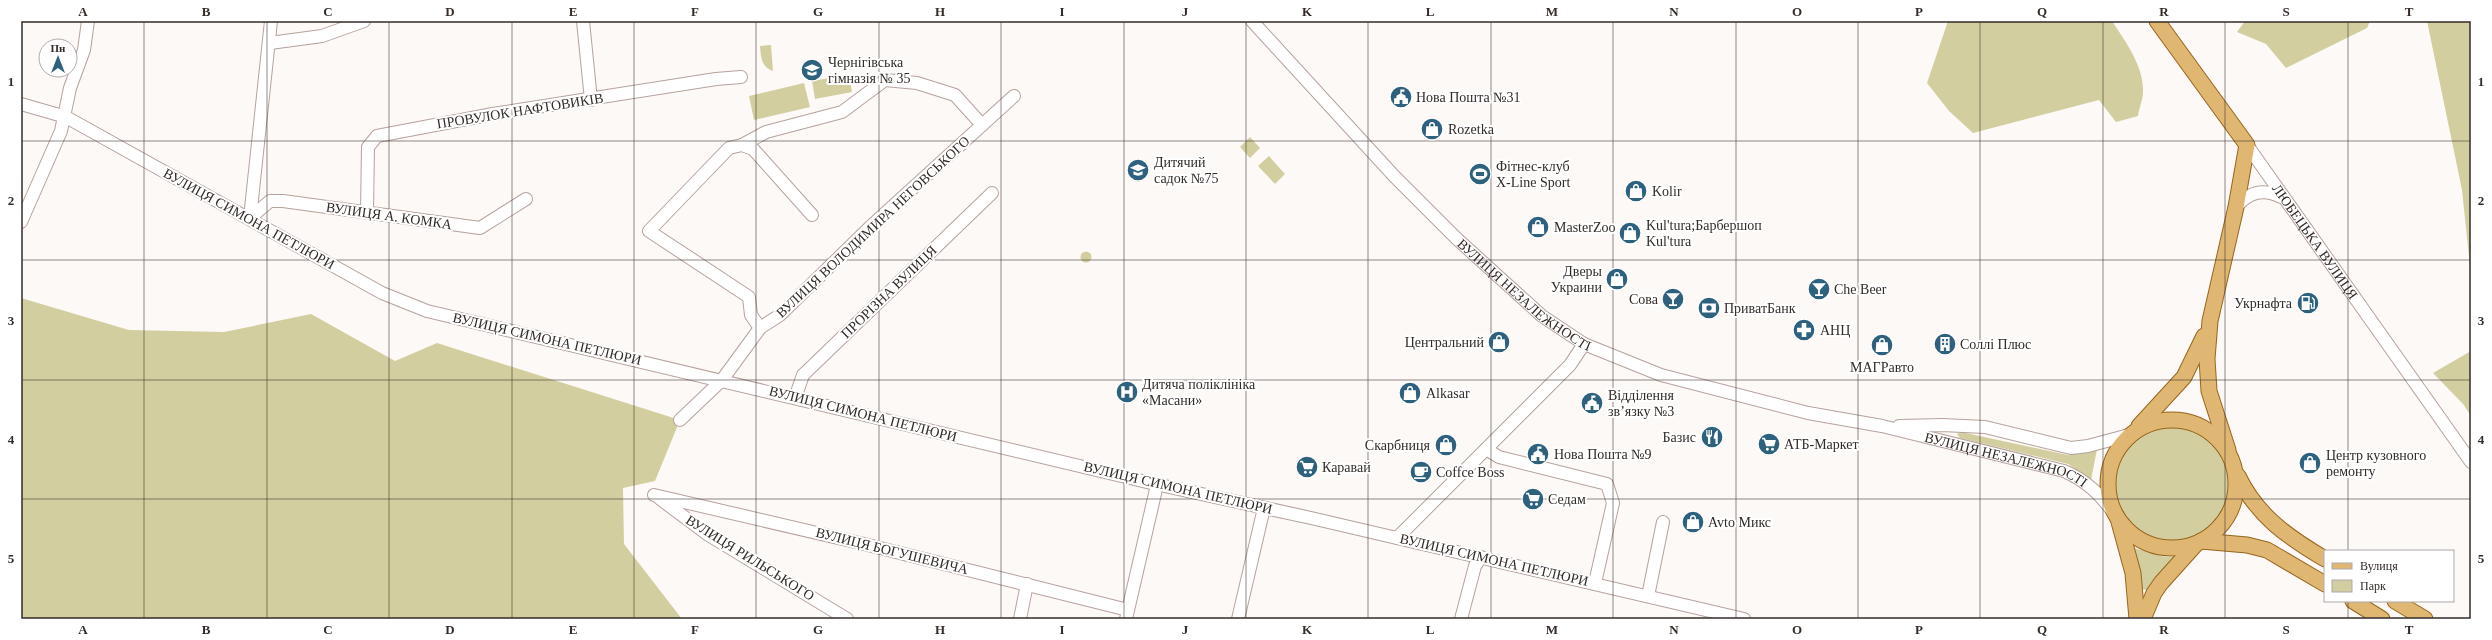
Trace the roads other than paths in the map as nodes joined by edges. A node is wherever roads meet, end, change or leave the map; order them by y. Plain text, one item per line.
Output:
1 (88, 21) edge
2 (271, 21) edge
3 (364, 21) edge
4 (583, 21) edge
5 (1252, 21) edge
6 (2157, 21) edge
7 (270, 43) junction
8 (741, 77) dead end
9 (1014, 96) dead end
10 (591, 100) junction
11 (21, 104) edge
12 (66, 117) junction
13 (982, 125) junction
14 (742, 145) junction
15 (2246, 145) junction
16 (992, 193) dead end
17 (2281, 197) junction
18 (526, 199) dead end
19 (2236, 207) junction
20 (367, 212) junction
21 (812, 215) dead end
22 (250, 218) junction
23 (21, 222) edge
24 (2210, 320) junction
25 (760, 328) junction
26 (1584, 344) junction
27 (722, 380) junction
28 (795, 398) junction
29 (680, 420) dead end
30 (1882, 426) junction
31 (2132, 434) junction
32 (1486, 449) junction
33 (2228, 450) junction
34 (2471, 462) edge
35 (2236, 473) junction
36 (1156, 485) junction
37 (654, 495) joint
38 (1264, 508) junction
39 (2118, 518) junction
40 (1663, 522) dead end
41 (1397, 538) junction
42 (2199, 542) junction
43 (1481, 557) junction
44 (2324, 558) edge
45 (1595, 583) junction
46 (2324, 583) edge
47 (1027, 584) junction
48 (1648, 596) junction
49 (2355, 602) edge
50 (2397, 602) edge
51 (1127, 614) edge
52 (1739, 618) edge
53 (847, 619) edge
54 (1020, 619) edge
55 (1238, 619) edge
56 (1461, 619) edge
57 (2137, 619) edge
58 (2143, 619) edge
59 (2382, 619) edge
60 (2425, 619) edge

1 - 12 street
2 - 7 street
3 - 7 street
4 - 10 street
5 - 26 street, ВУЛИЦЯ НЕЗАЛЕЖНОСТІ
6 - 15 main road, ЛЮБЕЦЬКА ВУЛИЦЯ
7 - 22 street
8 - 10 street, ПРОВУЛОК НАФТОВИКІВ
9 - 13 street, ВУЛИЦЯ ВОЛОДИМИРА НЕГОВСЬКОГО
10 - 20 street, ПРОВУЛОК НАФТОВИКІВ
11 - 12 street, ВУЛИЦЯ СИМОНА ПЕТЛЮРИ
12 - 22 street, ВУЛИЦЯ СИМОНА ПЕТЛЮРИ
12 - 23 street
13 - 14 street
13 - 25 street, ВУЛИЦЯ ВОЛОДИМИРА НЕГОВСЬКОГО
14 - 21 street
14 - 25 street
15 - 17 street, ЛЮБЕЦЬКА ВУЛИЦЯ
15 - 19 main road
16 - 28 street, ПРОРІЗНА ВУЛИЦЯ
17 - 19 street
17 - 34 street, ЛЮБЕЦЬКА ВУЛИЦЯ
18 - 20 street, ВУЛИЦЯ А. КОМКА
19 - 24 main road
20 - 22 street, ВУЛИЦЯ А. КОМКА
22 - 27 street, ВУЛИЦЯ СИМОНА ПЕТЛЮРИ
24 - 31 main road
24 - 33 main road
25 - 27 street, ВУЛИЦЯ ВОЛОДИМИРА НЕГОВСЬКОГО
26 - 30 street, ВУЛИЦЯ НЕЗАЛЕЖНОСТІ
26 - 32 street
27 - 28 street, ВУЛИЦЯ СИМОНА ПЕТЛЮРИ
27 - 29 street, ВУЛИЦЯ ВОЛОДИМИРА НЕГОВСЬКОГО
28 - 36 street, ВУЛИЦЯ СИМОНА ПЕТЛЮРИ
30 - 31 street, ВУЛИЦЯ НЕЗАЛЕЖНОСТІ
30 - 39 street, ВУЛИЦЯ НЕЗАЛЕЖНОСТІ
31 - 33 main road, ВУЛИЦЯ НЕЗАЛЕЖНОСТІ
31 - 39 main road, ВУЛИЦЯ НЕЗАЛЕЖНОСТІ
32 - 41 street
32 - 45 street
33 - 35 main road, ВУЛИЦЯ НЕЗАЛЕЖНОСТІ
35 - 42 main road, ВУЛИЦЯ НЕЗАЛЕЖНОСТІ
35 - 44 main road, ВУЛИЦЯ НЕЗАЛЕЖНОСТІ
36 - 38 street, ВУЛИЦЯ СИМОНА ПЕТЛЮРИ
36 - 51 street
37 - 47 street, ВУЛИЦЯ БОГУШЕВИЧА
37 - 53 street, ВУЛИЦЯ РИЛЬСЬКОГО
38 - 41 street, ВУЛИЦЯ СИМОНА ПЕТЛЮРИ
38 - 55 street
39 - 42 main road, ВУЛИЦЯ НЕЗАЛЕЖНОСТІ
39 - 57 main road
40 - 48 street
41 - 43 street, ВУЛИЦЯ СИМОНА ПЕТЛЮРИ
42 - 46 main road, ВУЛИЦЯ НЕЗАЛЕЖНОСТІ
42 - 58 main road
43 - 45 street, ВУЛИЦЯ СИМОНА ПЕТЛЮРИ
43 - 56 street
45 - 48 street, ВУЛИЦЯ СИМОНА ПЕТЛЮРИ
47 - 51 street, ВУЛИЦЯ БОГУШЕВИЧА
47 - 54 street
48 - 52 street, ВУЛИЦЯ СИМОНА ПЕТЛЮРИ
49 - 59 main road
50 - 60 main road

